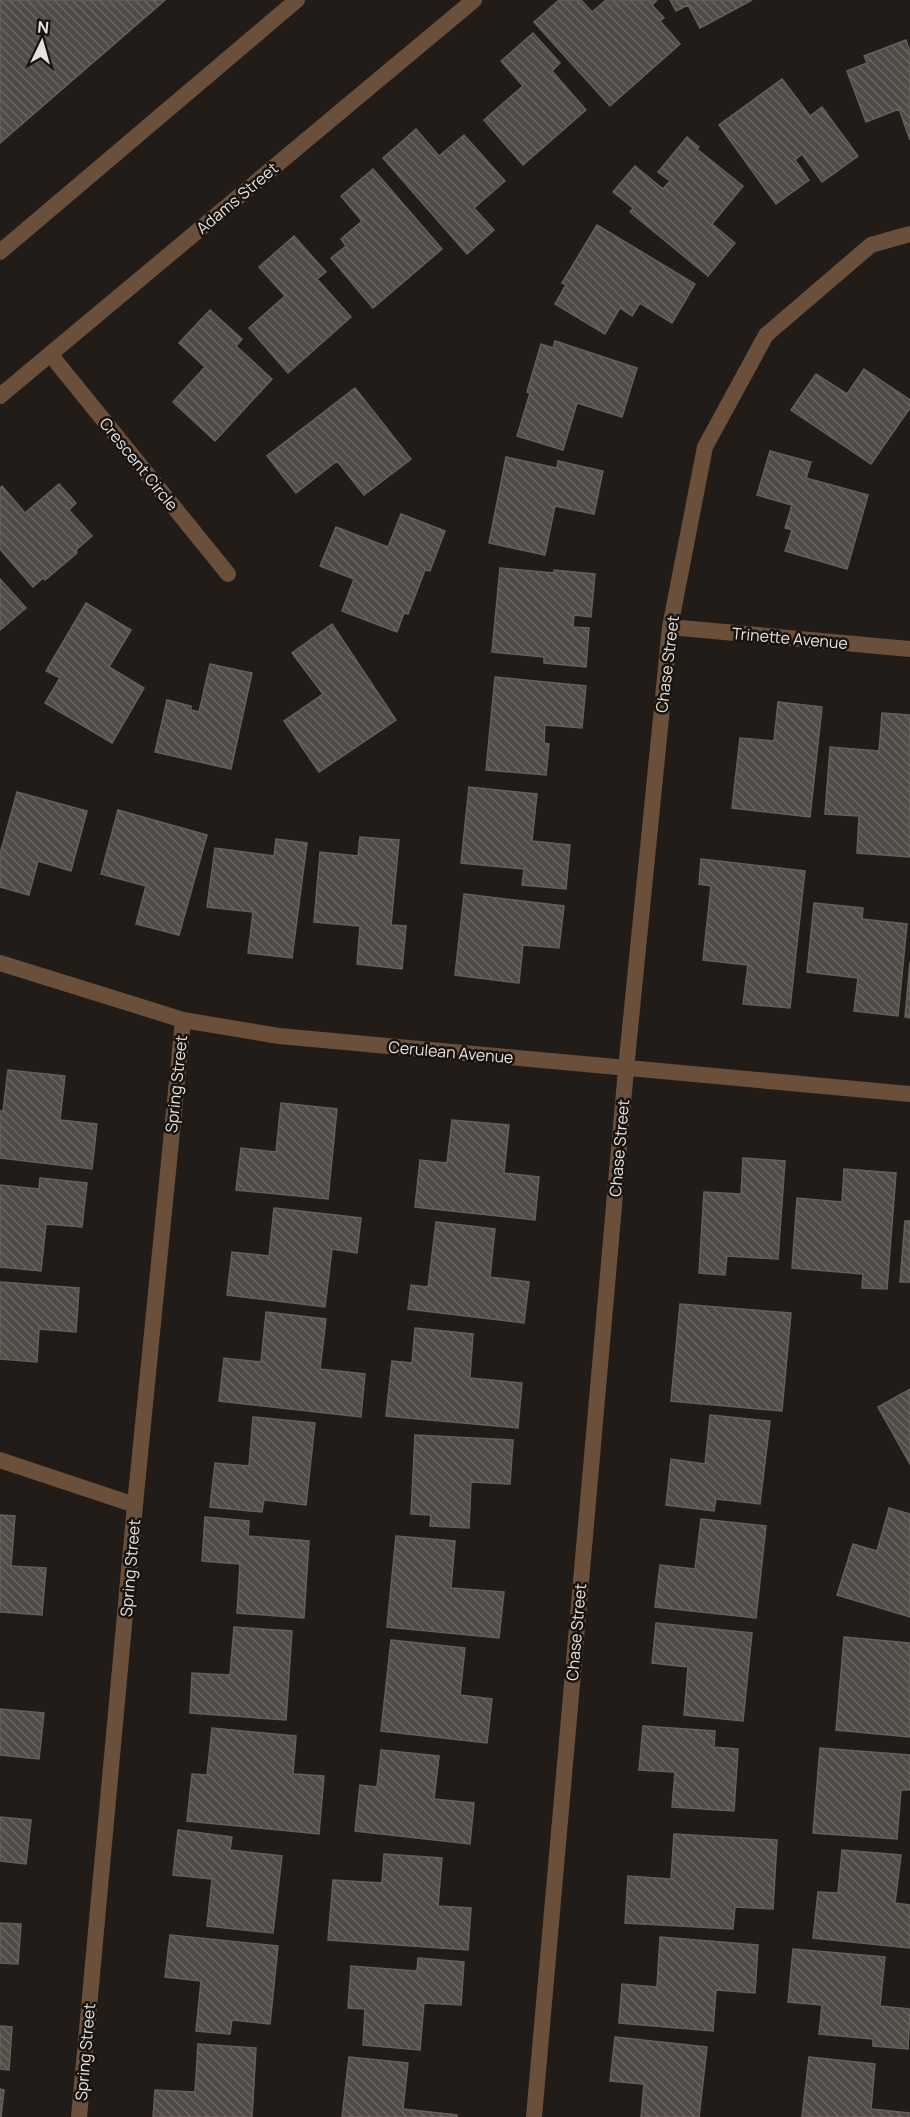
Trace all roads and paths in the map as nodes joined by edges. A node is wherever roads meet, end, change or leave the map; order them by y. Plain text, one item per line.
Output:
1 (297, 0) edge
2 (474, 0) edge
3 (910, 234) edge
4 (0, 252) edge
5 (50, 354) junction
6 (0, 396) edge
7 (228, 574) dead end
8 (670, 627) junction
9 (910, 649) edge
10 (0, 963) edge
11 (183, 1020) junction
12 (626, 1069) junction
13 (910, 1094) edge
14 (0, 1460) edge
15 (135, 1505) junction
16 (80, 2117) edge
17 (534, 2117) edge

1 - 4 street
2 - 5 street, Adams Street
3 - 8 street, Chase Street
5 - 6 street, Adams Street
5 - 7 street, Crescent Circle
8 - 9 street, Trinette Avenue
8 - 12 street, Chase Street
10 - 11 street, Cerulean Avenue
11 - 12 street, Cerulean Avenue
11 - 15 street, Spring Street
12 - 13 street, Cerulean Avenue
12 - 17 street, Chase Street
14 - 15 street
15 - 16 street, Spring Street

